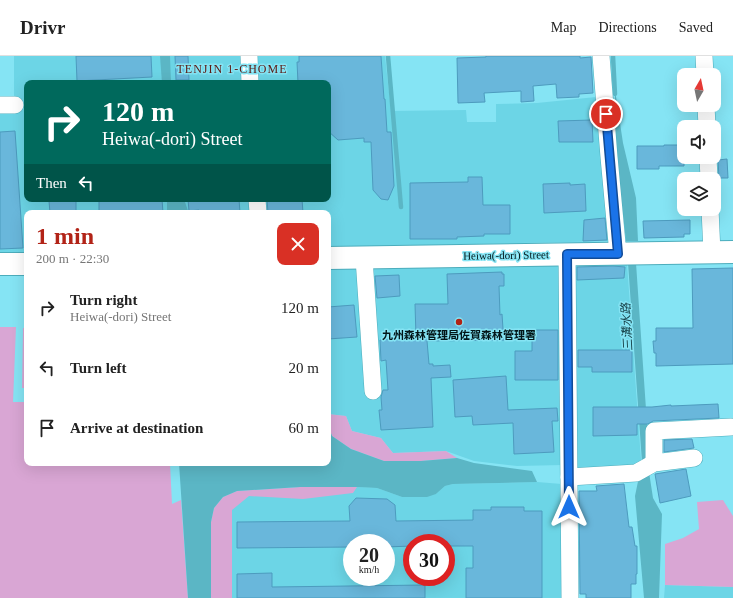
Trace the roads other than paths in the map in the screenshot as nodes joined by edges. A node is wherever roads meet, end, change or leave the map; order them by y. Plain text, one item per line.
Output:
1 (249, 56) edge
2 (601, 56) edge
3 (704, 56) edge
4 (705, 68) edge
5 (250, 80) edge
6 (710, 216) edge
7 (712, 252) junction
8 (733, 252) edge
9 (567, 254) junction
10 (627, 254) junction
11 (331, 258) edge
12 (364, 258) junction
13 (0, 264) edge
14 (24, 264) edge
15 (374, 391) dead end
16 (731, 427) dead end
17 (694, 458) dead end
18 (654, 464) junction
19 (569, 477) junction
20 (570, 598) edge

1 - 5 street
2 - 10 street
3 - 4 street
6 - 7 street
7 - 8 street, Heiwa(-dori) Street
7 - 10 street, Heiwa(-dori) Street
9 - 10 street, Heiwa(-dori) Street
9 - 12 street, Heiwa(-dori) Street
9 - 19 street
11 - 12 street, Heiwa(-dori) Street
12 - 15 street
13 - 14 street
16 - 18 street
17 - 18 street
18 - 19 street
19 - 20 street

